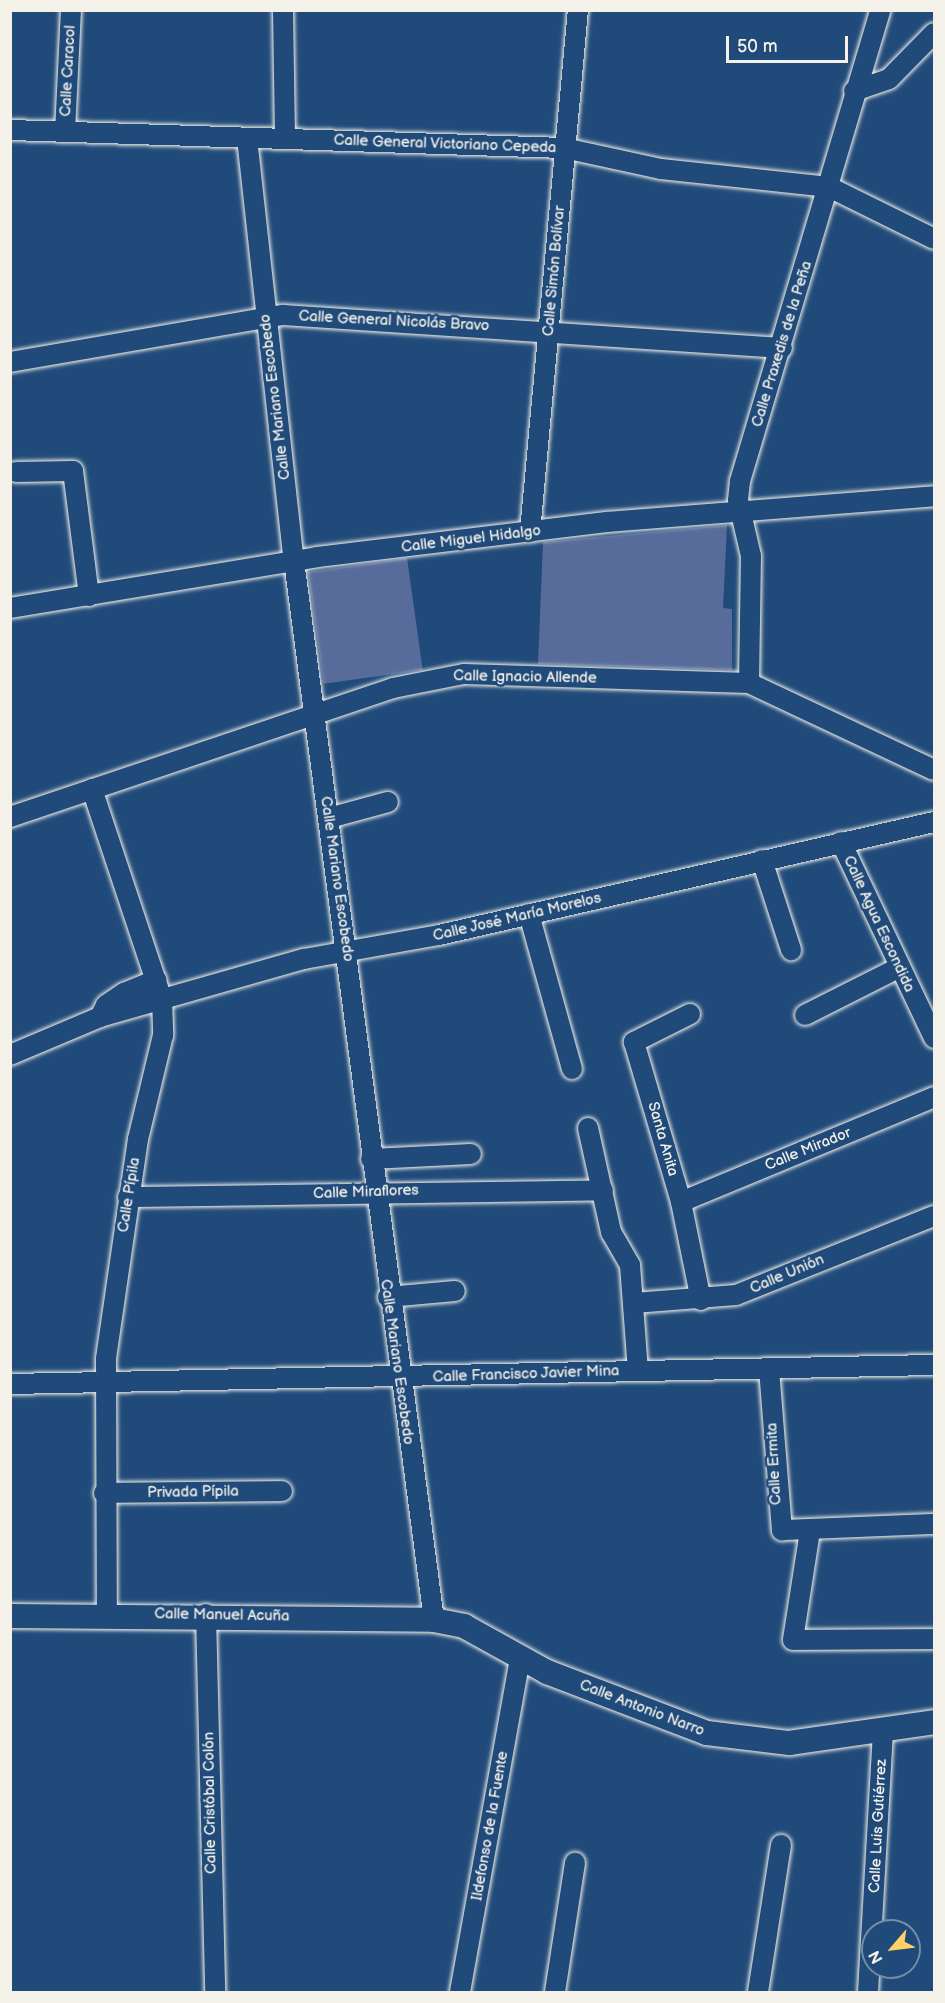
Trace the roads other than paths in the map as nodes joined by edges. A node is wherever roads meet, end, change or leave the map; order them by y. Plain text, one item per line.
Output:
1 (71, 10) edge
2 (283, 10) edge
3 (578, 10) edge
4 (880, 10) edge
5 (934, 33) edge
6 (854, 91) junction
7 (10, 130) edge
8 (65, 132) junction
9 (247, 138) junction
10 (285, 139) junction
11 (564, 148) junction
12 (829, 187) junction
13 (934, 239) edge
14 (265, 316) junction
15 (549, 331) junction
16 (782, 348) junction
17 (10, 362) edge
18 (16, 472) dead end
19 (934, 496) edge
20 (740, 510) junction
21 (530, 532) junction
22 (294, 561) junction
23 (89, 596) junction
24 (10, 608) edge
25 (749, 683) junction
26 (315, 715) junction
27 (934, 770) edge
28 (92, 789) junction
29 (388, 802) dead end
30 (10, 817) edge
31 (329, 818) junction
32 (934, 822) edge
33 (841, 842) junction
34 (762, 860) junction
35 (529, 914) junction
36 (347, 950) junction
37 (791, 950) dead end
38 (898, 968) junction
39 (159, 989) junction
40 (690, 1014) dead end
41 (804, 1015) dead end
42 (934, 1038) edge
43 (10, 1055) edge
44 (572, 1069) dead end
45 (934, 1097) edge
46 (588, 1128) dead end
47 (471, 1154) dead end
48 (371, 1159) junction
49 (603, 1190) junction
50 (375, 1192) junction
51 (128, 1197) junction
52 (681, 1202) junction
53 (934, 1216) edge
54 (455, 1291) dead end
55 (388, 1297) junction
56 (701, 1300) junction
57 (633, 1303) junction
58 (934, 1365) edge
59 (768, 1369) junction
60 (638, 1371) junction
61 (399, 1378) junction
62 (10, 1384) edge
63 (104, 1385) junction
64 (282, 1491) dead end
65 (104, 1493) junction
66 (934, 1524) edge
67 (810, 1531) junction
68 (107, 1613) junction
69 (206, 1614) junction
70 (10, 1616) edge
71 (434, 1620) junction
72 (934, 1639) edge
73 (520, 1659) junction
74 (934, 1722) edge
75 (883, 1732) junction
76 (781, 1845) dead end
77 (575, 1863) dead end
78 (215, 1992) edge
79 (460, 1992) edge
80 (555, 1992) edge
81 (758, 1992) edge
82 (868, 1992) edge

1 - 8 street, Calle Caracol
2 - 10 street
3 - 11 street, Calle Simón Bolívar
4 - 6 street, Calle Praxedis de la Peña
5 - 6 street
6 - 12 street, Calle Praxedis de la Peña
7 - 8 street, Calle General Victoriano Cepeda
8 - 9 street, Calle General Victoriano Cepeda
9 - 10 street, Calle General Victoriano Cepeda
9 - 14 street, Calle Mariano Escobedo
10 - 11 street, Calle General Victoriano Cepeda
11 - 12 street, Calle General Victoriano Cepeda
11 - 15 street, Calle Simón Bolívar
12 - 13 street, Calle General Victoriano Cepeda
12 - 16 street, Calle Praxedis de la Peña
14 - 15 street, Calle General Nicolás Bravo
14 - 17 street, Calle General Nicolás Bravo
14 - 22 street, Calle Mariano Escobedo
15 - 16 street, Calle General Nicolás Bravo
15 - 21 street, Calle Simón Bolívar
16 - 20 street, Calle Praxedis de la Peña
18 - 23 street
19 - 20 street, Calle Miguel Hidalgo
20 - 21 street, Calle Miguel Hidalgo
20 - 25 street, Calle Praxedis de la Peña
21 - 22 street, Calle Miguel Hidalgo
22 - 23 street, Calle Miguel Hidalgo
22 - 26 street, Calle Mariano Escobedo
23 - 24 street, Calle Miguel Hidalgo
25 - 26 street, Calle Ignacio Allende
25 - 27 street, Calle Ignacio Allende
26 - 28 street, Calle Ignacio Allende
26 - 31 street, Calle Mariano Escobedo
28 - 30 street, Calle Ignacio Allende
28 - 39 street, Calle Pípila
29 - 31 street
31 - 36 street, Calle Mariano Escobedo
32 - 33 street, Calle José María Morelos
33 - 34 street, Calle José María Morelos
33 - 38 street, Calle Agua Escondida
34 - 35 street, Calle José María Morelos
34 - 37 street
35 - 36 street, Calle José María Morelos
35 - 44 street
36 - 39 street, Calle José María Morelos
36 - 48 street, Calle Mariano Escobedo
38 - 41 street
38 - 42 street, Calle Agua Escondida
39 - 43 street, Calle José María Morelos
39 - 51 street, Calle Pípila
40 - 52 street, Santa Anita
45 - 52 street, Calle Mirador
46 - 49 street
47 - 48 street
48 - 50 street, Calle Mariano Escobedo
49 - 50 street, Calle Miraflores
49 - 57 street
50 - 51 street, Calle Miraflores
50 - 55 street, Calle Mariano Escobedo
51 - 63 street, Calle Pípila
52 - 56 street, Santa Anita
53 - 56 street, Calle Unión
54 - 55 street
55 - 61 street, Calle Mariano Escobedo
56 - 57 street, Calle Unión
57 - 60 street
58 - 59 street, Calle Francisco Javier Mina
59 - 60 street, Calle Francisco Javier Mina
59 - 67 street, Calle Ermita
60 - 61 street, Calle Francisco Javier Mina
61 - 63 street, Calle Francisco Javier Mina
61 - 71 street, Calle Mariano Escobedo
62 - 63 street, Calle Francisco Javier Mina
63 - 65 street, Calle Pípila
64 - 65 street, Privada Pípila
65 - 68 street, Calle Pípila
66 - 67 street, Calle Ermita
67 - 72 street
68 - 69 main road, Calle Manuel Acuña
68 - 70 main road, Calle Manuel Acuña
69 - 71 main road, Calle Manuel Acuña
69 - 78 street, Calle Cristóbal Colón
71 - 73 main road, Calle Antonio Narro
73 - 75 main road, Calle Antonio Narro
73 - 79 street, Ildefonso de la Fuente
74 - 75 main road, Calle Antonio Narro
75 - 82 street, Calle Luis Gutiérrez
76 - 81 street
77 - 80 street

